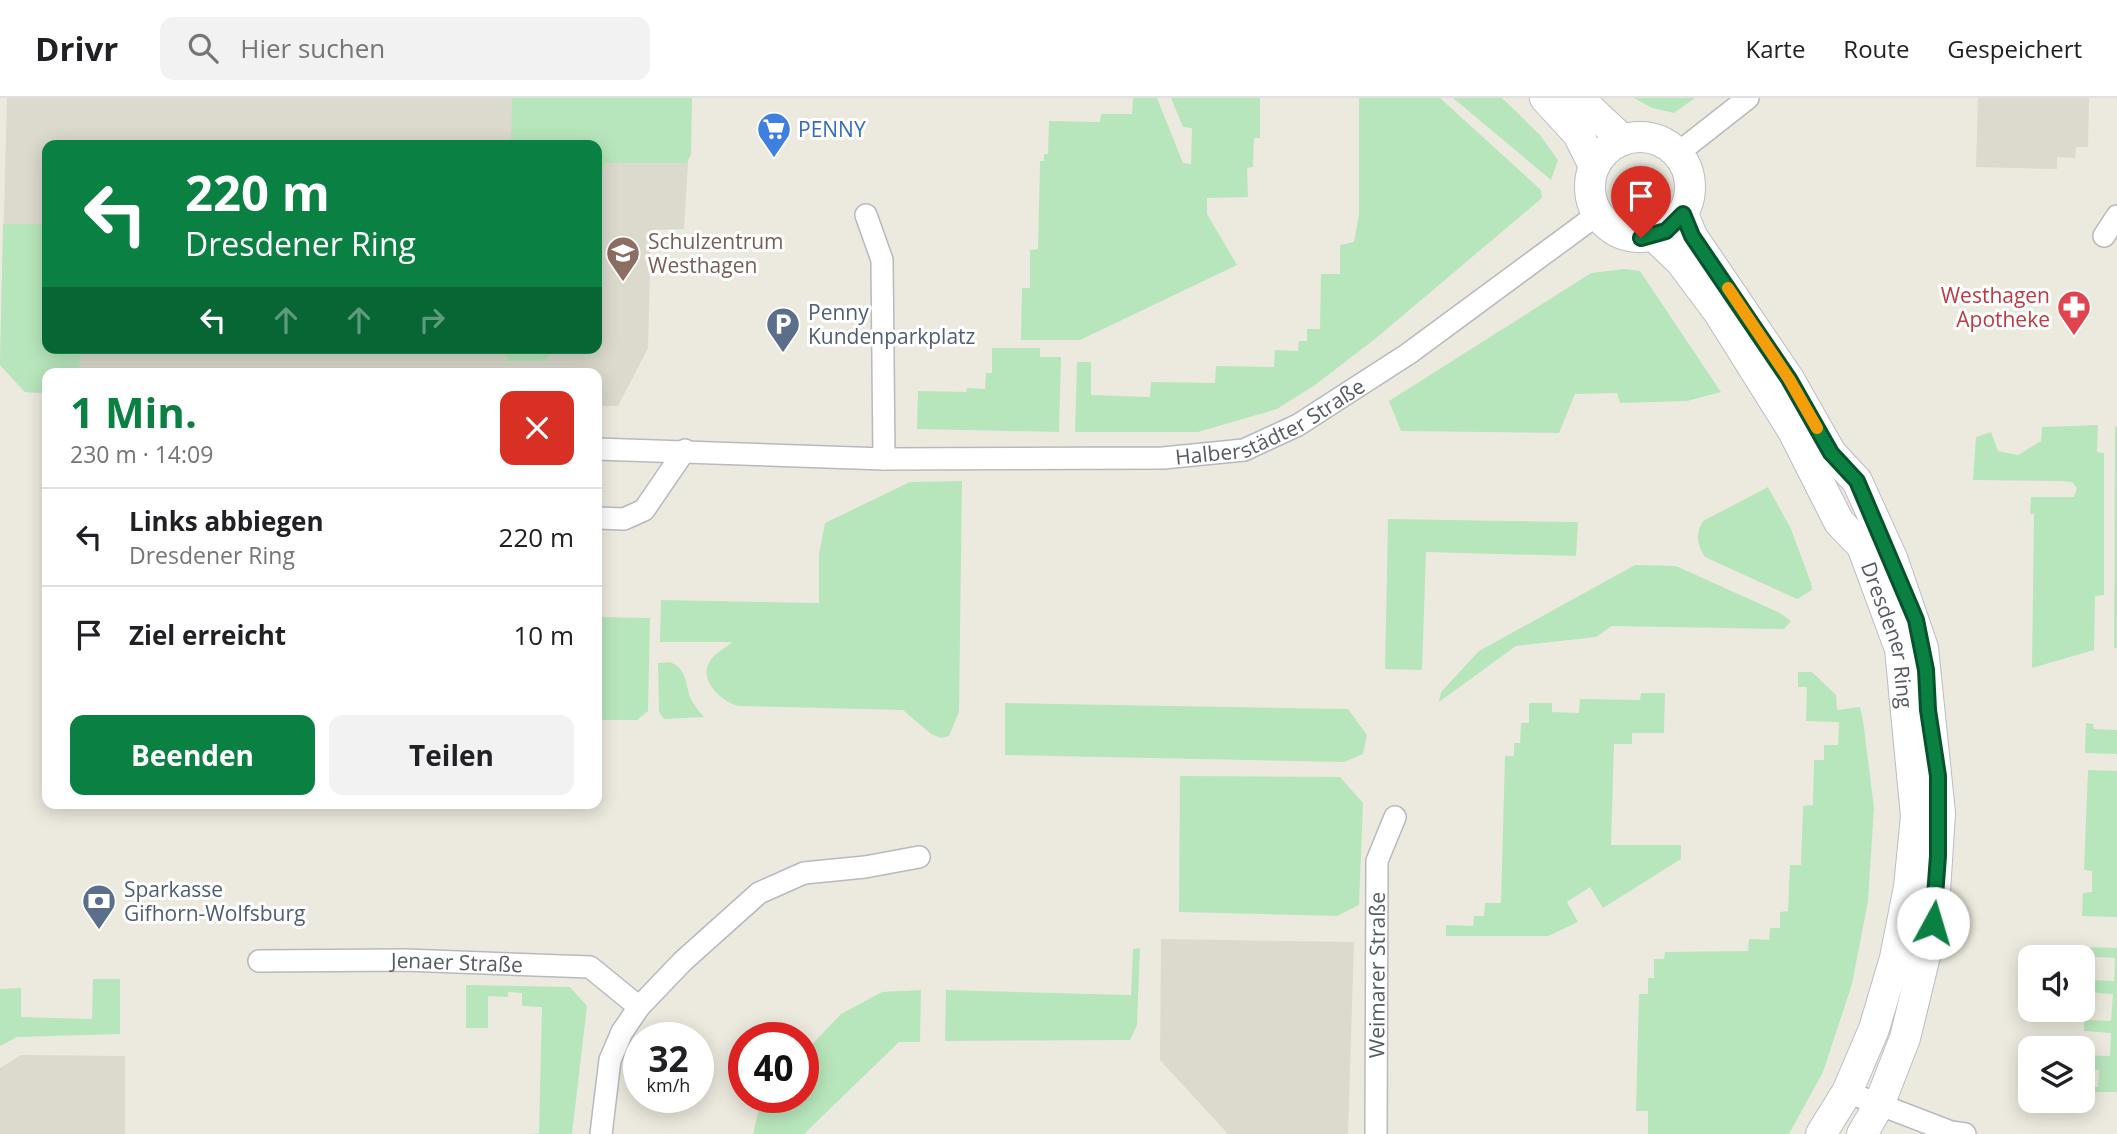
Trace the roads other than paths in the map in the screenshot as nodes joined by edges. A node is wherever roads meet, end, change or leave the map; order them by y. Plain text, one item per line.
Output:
1 (1545, 98) edge
2 (1578, 98) edge
3 (1748, 98) edge
4 (1623, 140) junction
5 (1678, 153) junction
6 (1594, 166) junction
7 (1598, 214) junction
8 (1683, 214) junction
9 (866, 215) dead end
10 (2117, 216) edge
11 (1654, 236) junction
12 (2104, 236) dead end
13 (602, 449) edge
14 (685, 450) junction
15 (884, 459) junction
16 (602, 518) edge
17 (1395, 817) dead end
18 (919, 857) dead end
19 (259, 961) dead end
20 (639, 1007) junction
21 (1847, 1092) junction
22 (1879, 1105) junction
23 (601, 1134) edge
24 (1376, 1134) edge
25 (1821, 1134) edge
26 (1862, 1134) edge
27 (1965, 1134) edge

1 - 6 street
2 - 4 street
3 - 5 street
4 - 5 street
4 - 6 street
5 - 8 street
6 - 7 street
7 - 11 street
7 - 15 street, Halberstädter Straße
8 - 11 street
8 - 22 street, Dresdener Ring
9 - 15 street
10 - 12 street
11 - 21 street, Dresdener Ring
13 - 14 street, Halberstädter Straße
14 - 15 street, Halberstädter Straße
14 - 16 street
17 - 24 street, Weimarer Straße
18 - 20 street
19 - 20 street, Jenaer Straße
20 - 23 street
21 - 22 street
21 - 25 street, Dresdener Ring
22 - 26 street, Dresdener Ring
22 - 27 street

